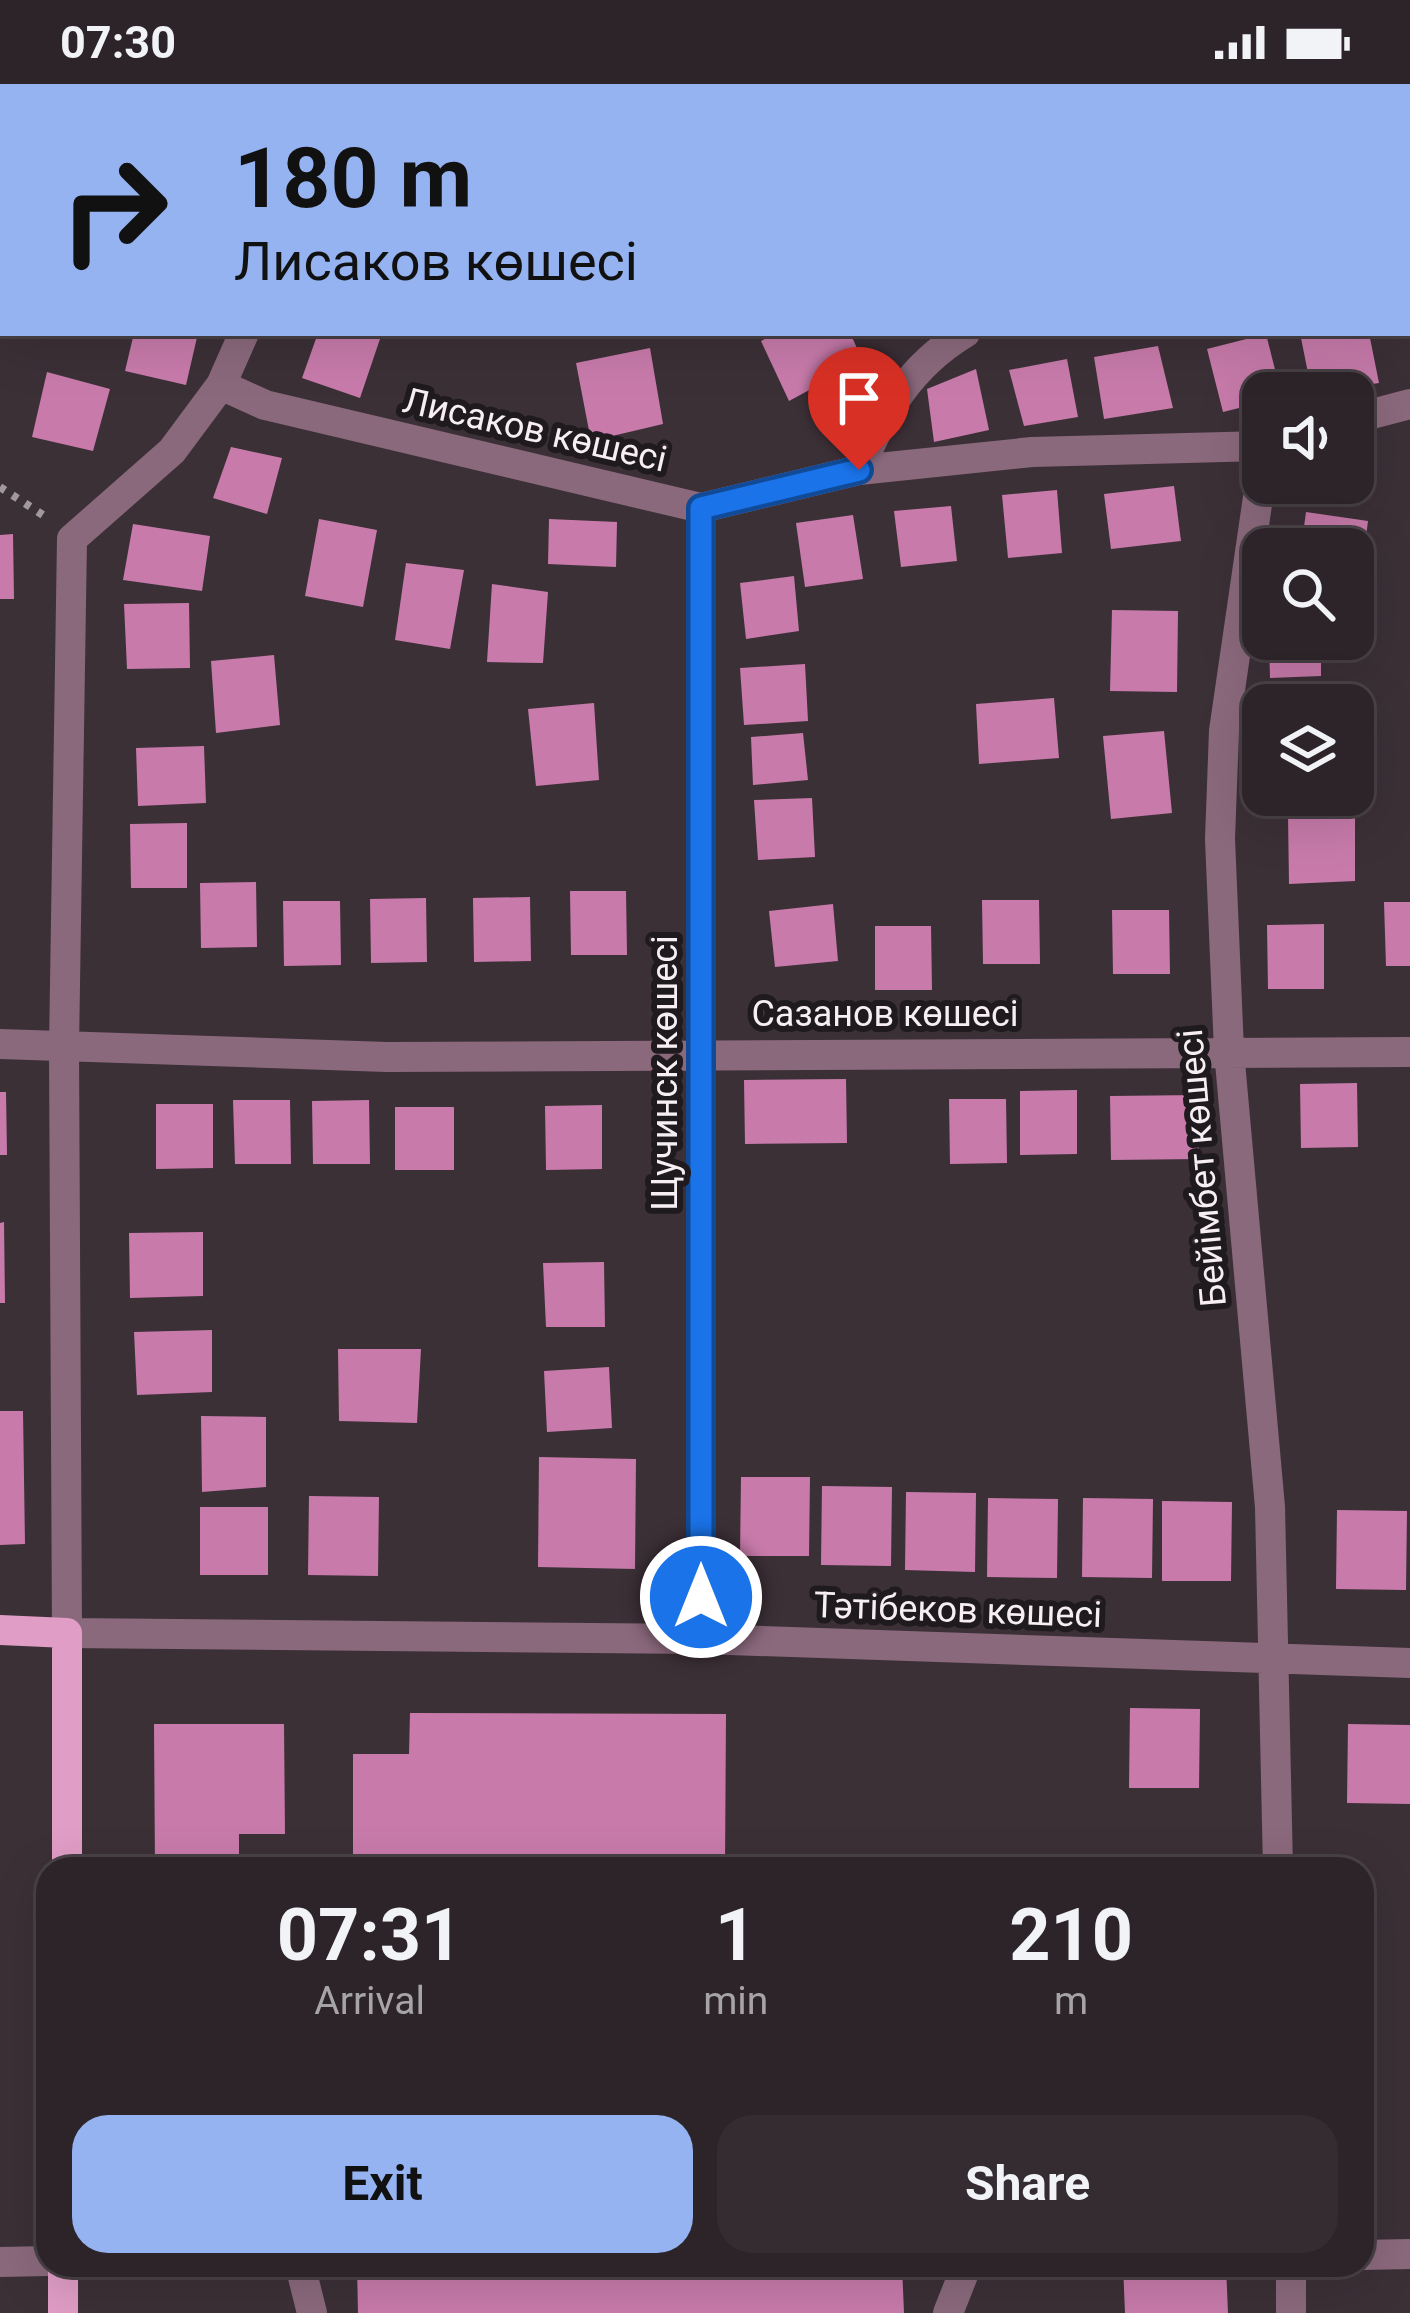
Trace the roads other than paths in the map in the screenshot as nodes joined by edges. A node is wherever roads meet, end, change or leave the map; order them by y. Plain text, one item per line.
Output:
1 (243, 336) edge
2 (959, 336) edge
3 (221, 385) junction
4 (1410, 404) edge
5 (1374, 413) edge
6 (1242, 447) edge
7 (859, 470) junction
8 (1257, 504) edge
9 (701, 508) junction
10 (0, 1044) edge
11 (64, 1048) junction
12 (1229, 1051) junction
13 (705, 1052) junction
14 (1410, 1052) edge
15 (0, 1630) edge
16 (67, 1633) junction
17 (701, 1639) junction
18 (1271, 1659) junction
19 (1410, 1663) edge
20 (68, 1857) edge
21 (1278, 1857) edge
22 (1410, 2254) edge
23 (1374, 2255) edge
24 (36, 2261) edge
25 (0, 2262) edge
26 (63, 2277) edge
27 (303, 2277) edge
28 (963, 2277) edge
29 (1291, 2277) edge
30 (63, 2313) edge
31 (312, 2313) edge
32 (948, 2313) edge
33 (1291, 2313) edge

1 - 3 street
2 - 7 street
3 - 9 street, Лисаков көшесі
3 - 11 street
4 - 5 street
6 - 7 street, Лисаков көшесі
7 - 9 street, Лисаков көшесі
8 - 12 street, Бейімбет көшесі
9 - 13 street, Щучинск көшесі
10 - 11 street, Сазанов көшесі
11 - 13 street, Сазанов көшесі
11 - 16 street
12 - 13 street, Сазанов көшесі
12 - 14 street, Сазанов көшесі
12 - 18 street, Бейімбет көшесі
13 - 17 street, Щучинск көшесі
15 - 16 main road, Тәтібеков көшесі
16 - 17 street, Тәтібеков көшесі
16 - 20 main road
17 - 18 street, Тәтібеков көшесі
18 - 19 street, Тәтібеков көшесі
18 - 21 street, Бейімбет көшесі
22 - 23 street
24 - 25 street
26 - 30 main road
27 - 31 street
28 - 32 street
29 - 33 street

